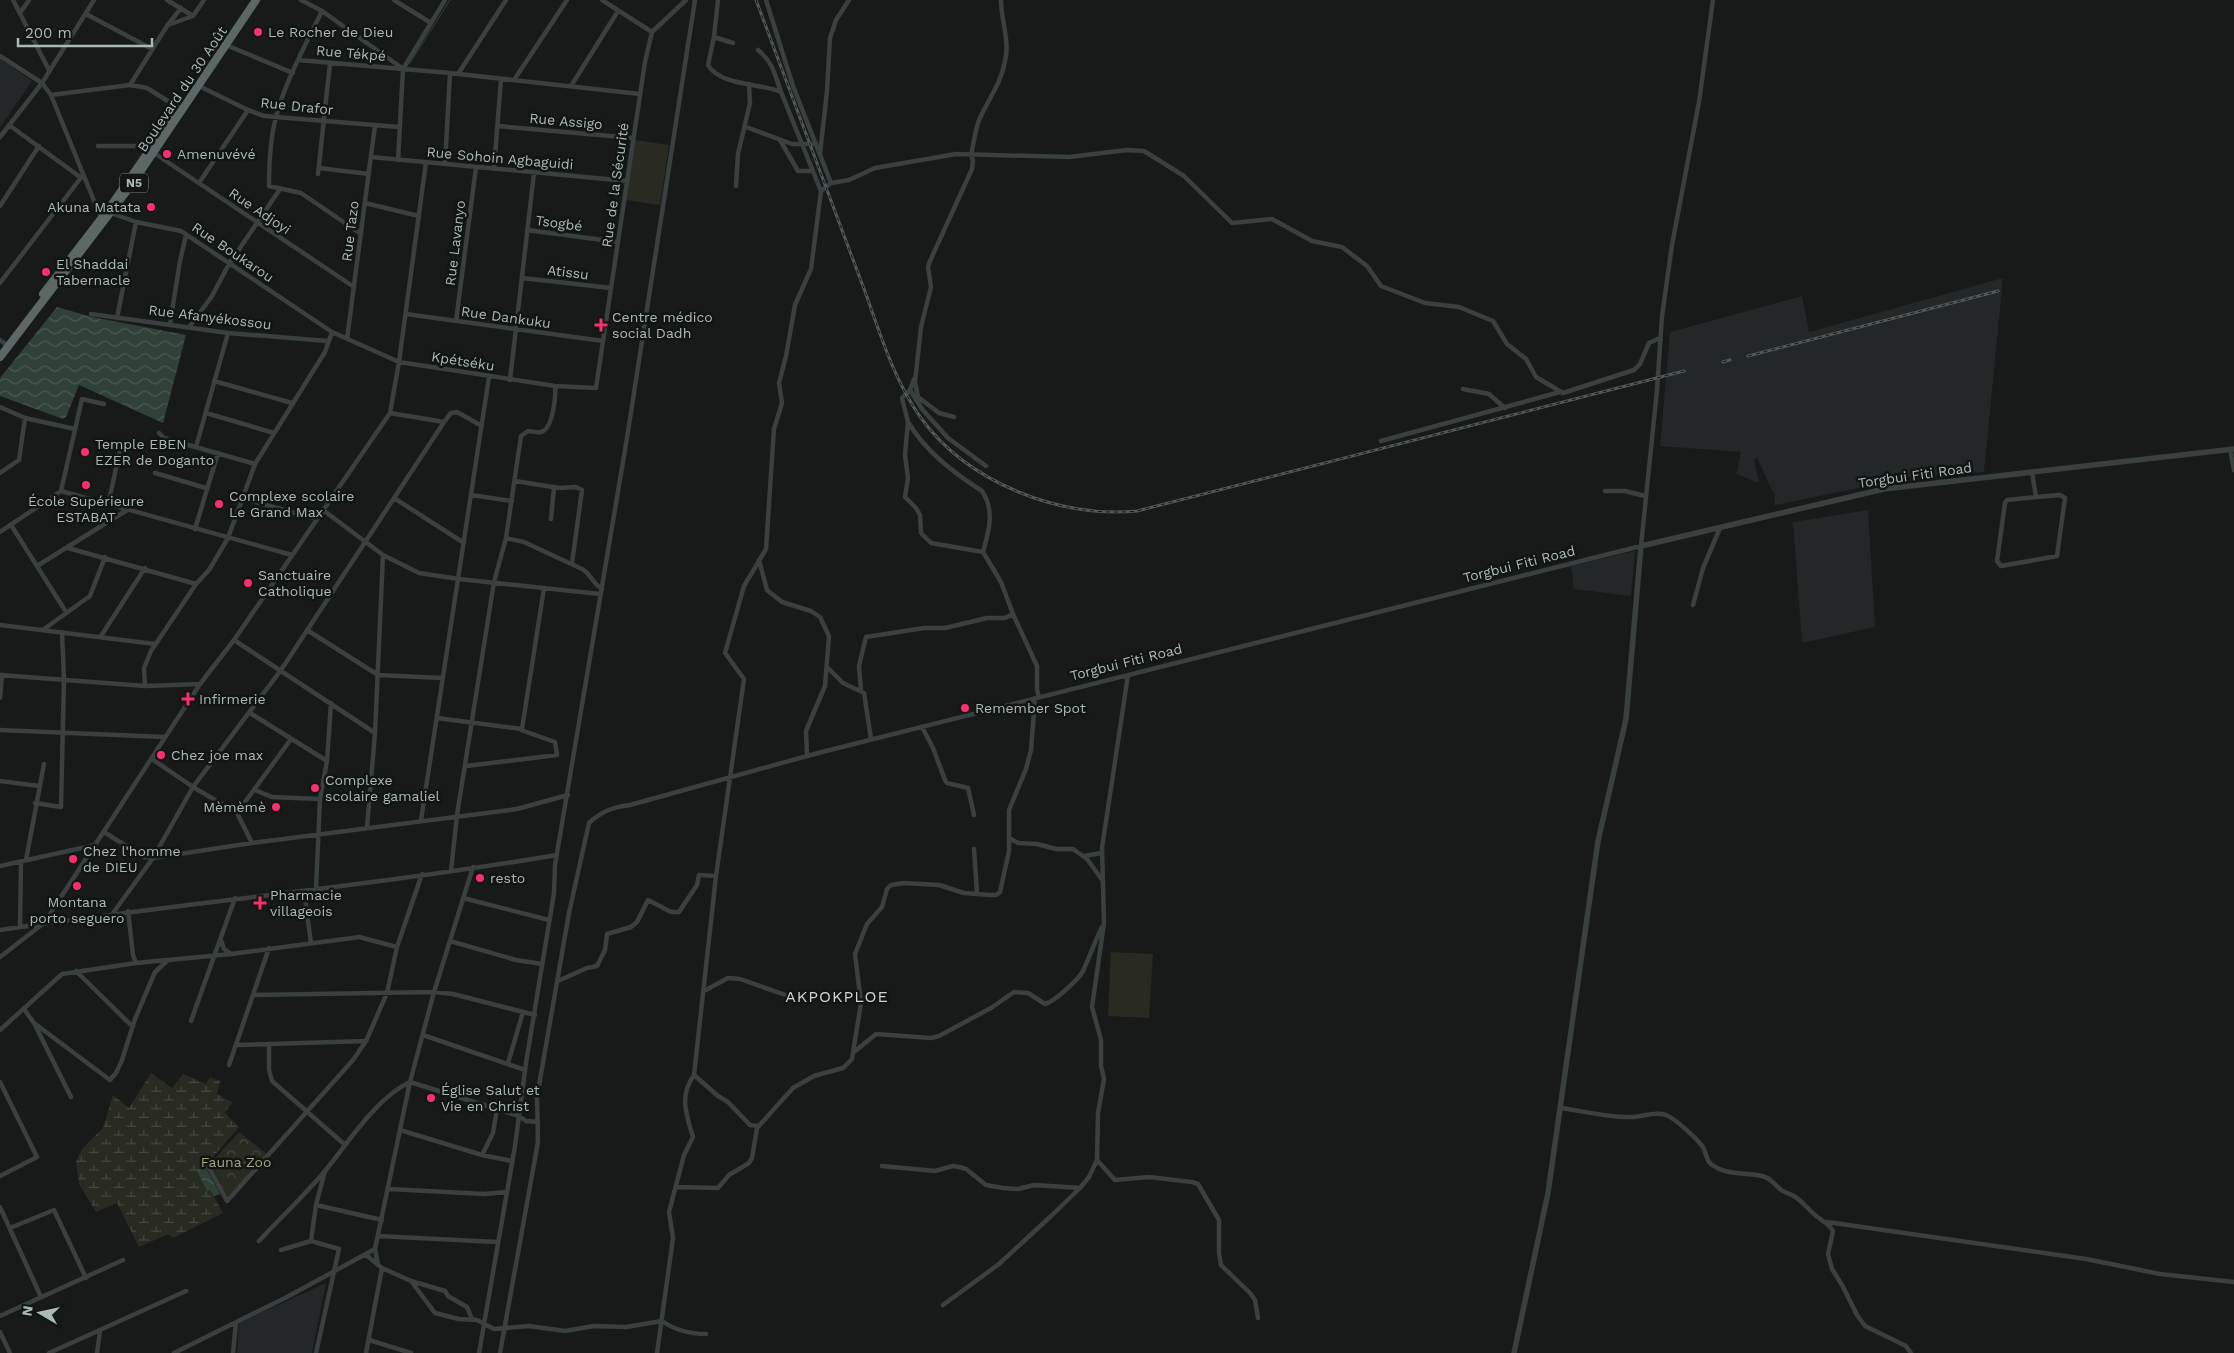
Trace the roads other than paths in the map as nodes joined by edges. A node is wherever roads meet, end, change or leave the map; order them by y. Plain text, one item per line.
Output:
1 (13, 0) edge
2 (30, 0) edge
3 (94, 0) edge
4 (167, 0) edge
5 (204, 0) edge
6 (251, 0) edge
7 (256, 0) edge
8 (301, 0) edge
9 (394, 0) edge
10 (445, 0) edge
11 (506, 0) edge
12 (567, 0) edge
13 (602, 0) edge
14 (686, 0) edge
15 (695, 0) edge
16 (718, 0) edge
17 (766, 0) edge
18 (849, 0) edge
19 (1001, 0) edge
20 (1713, 0) edge
21 (181, 8) junction
22 (322, 11) junction
23 (618, 11) junction
24 (20, 13) junction
25 (86, 14) junction
26 (193, 16) junction
27 (430, 23) junction
28 (167, 26) junction
29 (652, 32) junction
30 (714, 37) junction
31 (733, 43) dead end
32 (226, 44) junction
33 (152, 49) junction
34 (758, 50) dead end
35 (0, 56) edge
36 (298, 60) junction
37 (330, 63) junction
38 (403, 69) junction
39 (49, 70) junction
40 (293, 73) junction
41 (450, 73) junction
42 (458, 74) junction
43 (501, 79) junction
44 (514, 80) junction
45 (42, 83) junction
46 (749, 84) junction
47 (130, 85) junction
48 (199, 86) junction
49 (571, 86) junction
50 (780, 92) junction
51 (640, 94) junction
52 (51, 96) junction
53 (181, 109) junction
54 (248, 110) junction
55 (276, 117) junction
56 (325, 121) junction
57 (9, 125) junction
58 (375, 125) junction
59 (498, 126) junction
60 (399, 127) junction
61 (746, 128) junction
62 (0, 137) edge
63 (633, 138) junction
64 (780, 140) junction
65 (802, 144) junction
66 (816, 144) junction
67 (39, 146) junction
68 (98, 146) dead end
69 (152, 151) junction
70 (820, 155) junction
71 (971, 155) junction
72 (371, 157) junction
73 (398, 160) junction
74 (426, 162) junction
75 (444, 164) junction
76 (476, 167) junction
77 (319, 168) junction
78 (494, 169) junction
79 (813, 171) junction
80 (534, 173) junction
81 (318, 174) dead end
82 (369, 174) junction
83 (81, 176) junction
84 (627, 182) junction
85 (199, 183) junction
86 (832, 183) junction
87 (736, 186) dead end
88 (280, 189) junction
89 (821, 191) junction
90 (365, 202) junction
91 (0, 206) edge
92 (109, 211) junction
93 (419, 216) junction
94 (103, 219) junction
95 (136, 222) junction
96 (258, 223) junction
97 (527, 230) junction
98 (361, 234) junction
99 (186, 235) junction
100 (618, 242) junction
101 (229, 264) junction
102 (522, 278) junction
103 (0, 283) edge
104 (354, 287) junction
105 (611, 288) junction
106 (91, 314) dead end
107 (406, 314) junction
108 (117, 318) junction
109 (456, 321) junction
110 (170, 324) junction
111 (190, 326) junction
112 (515, 330) junction
113 (17, 332) junction
114 (228, 332) junction
115 (332, 332) junction
116 (1660, 338) junction
117 (347, 339) junction
118 (327, 341) junction
119 (603, 341) junction
120 (1, 344) edge
121 (0, 357) edge
122 (399, 362) junction
123 (916, 375) junction
124 (489, 377) junction
125 (510, 380) junction
126 (214, 381) junction
127 (555, 386) junction
128 (596, 388) joint
129 (1463, 389) dead end
130 (910, 390) junction
131 (1560, 392) junction
132 (104, 404) dead end
133 (292, 404) junction
134 (0, 408) edge
135 (1505, 408) junction
136 (206, 413) junction
137 (390, 413) junction
138 (954, 417) dead end
139 (25, 418) junction
140 (444, 422) junction
141 (908, 422) junction
142 (482, 426) junction
143 (75, 429) junction
144 (159, 433) dead end
145 (274, 433) junction
146 (1381, 441) dead end
147 (196, 447) junction
148 (2232, 449) edge
149 (120, 450) dead end
150 (218, 453) junction
151 (255, 464) junction
152 (986, 466) dead end
153 (2234, 470) edge
154 (0, 472) edge
155 (2032, 472) junction
156 (155, 473) dead end
157 (515, 481) junction
158 (554, 487) junction
159 (206, 488) junction
160 (61, 491) junction
161 (1605, 491) dead end
162 (471, 495) junction
163 (1645, 496) junction
164 (2036, 497) junction
165 (241, 498) junction
166 (394, 498) junction
167 (512, 501) junction
168 (108, 505) junction
169 (127, 510) junction
170 (323, 510) junction
171 (317, 519) junction
172 (551, 519) dead end
173 (11, 525) junction
174 (1720, 528) junction
175 (195, 529) junction
176 (0, 532) edge
177 (228, 538) junction
178 (506, 538) junction
179 (366, 540) junction
180 (464, 543) junction
181 (1641, 546) junction
182 (68, 548) junction
183 (983, 552) junction
184 (292, 555) junction
185 (383, 555) junction
186 (105, 557) junction
187 (759, 560) junction
188 (572, 563) junction
189 (37, 566) junction
190 (145, 568) junction
191 (459, 579) junction
192 (494, 582) junction
193 (196, 584) junction
194 (544, 588) junction
195 (601, 592) junction
196 (1693, 605) dead end
197 (66, 612) junction
198 (1013, 614) junction
199 (0, 625) edge
200 (44, 629) junction
201 (307, 630) junction
202 (62, 632) junction
203 (101, 636) junction
204 (234, 640) junction
205 (155, 644) junction
206 (828, 668) junction
207 (281, 670) junction
208 (1, 675) edge
209 (378, 675) junction
210 (1128, 675) junction
211 (443, 678) junction
212 (64, 679) junction
213 (200, 684) junction
214 (145, 686) junction
215 (861, 691) junction
216 (0, 698) edge
217 (1037, 698) junction
218 (331, 703) junction
219 (250, 713) junction
220 (437, 718) junction
221 (472, 723) junction
222 (922, 727) junction
223 (0, 730) edge
224 (521, 730) junction
225 (375, 733) junction
226 (61, 734) junction
227 (164, 737) junction
228 (291, 739) junction
229 (871, 740) junction
230 (806, 756) junction
231 (152, 758) junction
232 (327, 761) junction
233 (44, 764) dead end
234 (466, 766) junction
235 (732, 776) junction
236 (0, 781) edge
237 (39, 786) junction
238 (193, 787) junction
239 (255, 790) junction
240 (568, 795) junction
241 (320, 799) junction
242 (35, 803) junction
243 (237, 814) junction
244 (457, 815) junction
245 (974, 815) dead end
246 (421, 820) junction
247 (367, 827) junction
248 (104, 832) junction
249 (318, 834) junction
250 (1009, 838) junction
251 (252, 843) junction
252 (1018, 843) junction
253 (95, 845) junction
254 (974, 849) dead end
255 (1009, 851) junction
256 (1102, 853) junction
257 (557, 855) junction
258 (1084, 856) junction
259 (153, 858) junction
260 (24, 861) junction
261 (0, 866) edge
262 (472, 867) junction
263 (451, 871) junction
264 (422, 874) junction
265 (716, 876) junction
266 (1103, 882) junction
267 (316, 888) junction
268 (304, 891) junction
269 (977, 893) junction
270 (235, 898) junction
271 (463, 898) junction
272 (128, 911) junction
273 (113, 913) junction
274 (549, 920) junction
275 (44, 923) junction
276 (1104, 924) junction
277 (20, 927) junction
278 (0, 930) edge
279 (220, 940) junction
280 (450, 941) junction
281 (311, 943) junction
282 (397, 947) junction
283 (269, 948) junction
284 (231, 954) junction
285 (215, 956) junction
286 (0, 957) edge
287 (167, 961) junction
288 (136, 963) junction
289 (542, 964) junction
290 (76, 971) junction
291 (558, 981) junction
292 (704, 991) junction
293 (434, 992) junction
294 (387, 993) junction
295 (254, 994) junction
296 (794, 998) dead end
297 (24, 1009) junction
298 (522, 1012) junction
299 (534, 1015) junction
300 (191, 1021) dead end
301 (34, 1023) junction
302 (133, 1027) junction
303 (0, 1030) edge
304 (423, 1035) junction
305 (366, 1041) junction
306 (269, 1044) junction
307 (236, 1045) junction
308 (853, 1053) junction
309 (508, 1063) junction
310 (229, 1066) dead end
311 (526, 1070) junction
312 (694, 1075) junction
313 (0, 1082) edge
314 (410, 1082) junction
315 (71, 1097) dead end
316 (1560, 1108) junction
317 (497, 1109) junction
318 (308, 1110) junction
319 (519, 1116) junction
320 (538, 1122) junction
321 (759, 1126) junction
322 (400, 1130) junction
323 (344, 1144) junction
324 (482, 1155) junction
325 (1096, 1160) junction
326 (512, 1161) junction
327 (208, 1166) dead end
328 (882, 1166) dead end
329 (326, 1170) junction
330 (0, 1176) edge
331 (676, 1187) junction
332 (1080, 1188) junction
333 (389, 1189) junction
334 (507, 1192) junction
335 (316, 1205) junction
336 (0, 1207) edge
337 (382, 1220) junction
338 (1825, 1222) junction
339 (10, 1228) junction
340 (378, 1236) junction
341 (259, 1241) dead end
342 (311, 1242) junction
343 (498, 1242) junction
344 (375, 1249) junction
345 (281, 1250) dead end
346 (366, 1256) junction
347 (123, 1260) dead end
348 (380, 1266) junction
349 (336, 1272) junction
350 (86, 1278) junction
351 (411, 1281) junction
352 (2234, 1282) edge
353 (186, 1291) dead end
354 (41, 1297) junction
355 (943, 1305) dead end
356 (0, 1316) edge
357 (1258, 1318) dead end
358 (472, 1319) junction
359 (662, 1321) junction
360 (236, 1322) junction
361 (484, 1323) junction
362 (503, 1330) junction
363 (100, 1331) junction
364 (0, 1332) edge
365 (706, 1334) dead end
366 (369, 1340) junction
367 (182, 1351) edge
368 (10, 1353) edge
369 (49, 1353) edge
370 (96, 1353) edge
371 (174, 1353) edge
372 (233, 1353) edge
373 (316, 1353) edge
374 (366, 1353) edge
375 (411, 1353) edge
376 (479, 1353) edge
377 (500, 1353) edge
378 (657, 1353) edge
379 (1514, 1353) edge
380 (1910, 1353) edge

1 - 24 street
2 - 24 street
3 - 25 street
4 - 21 street
5 - 26 street
6 - 53 highway, Boulevard du 30 Août / N5
7 - 32 highway, Boulevard du 30 Août / N5
8 - 22 street
9 - 27 street
10 - 27 street
11 - 42 street
12 - 44 street
13 - 23 street
14 - 29 street
15 - 195 street
16 - 30 street
17 - 66 street
18 - 70 street
19 - 71 street
20 - 116 street
21 - 26 street
21 - 28 street
22 - 36 street
22 - 38 street
23 - 29 street
23 - 49 street
24 - 39 street
25 - 33 street
25 - 39 street
26 - 28 street
27 - 38 street
28 - 33 street
29 - 51 street, Rue de la Sécurité
30 - 31 street
30 - 46 street
32 - 40 street
32 - 48 highway, Boulevard du 30 Août / N5
33 - 47 street
34 - 50 street
35 - 45 street
36 - 37 street, Rue Tékpé
36 - 40 street
37 - 38 street, Rue Tékpé
37 - 56 street
38 - 41 street, Rue Tékpé
38 - 60 street
39 - 45 street
40 - 55 street
41 - 42 street, Rue Tékpé
41 - 75 street
42 - 43 street, Rue Tékpé
43 - 44 street, Rue Tékpé
43 - 59 street
44 - 49 street, Rue Tékpé
45 - 52 street
45 - 57 street
46 - 50 street
46 - 61 street
47 - 52 street
47 - 53 street
48 - 53 highway, Boulevard du 30 Août / N5
48 - 54 street, Rue Drafor
49 - 51 street, Rue Tékpé
50 - 65 street
51 - 63 street, Rue de la Sécurité
52 - 83 street
53 - 69 highway, Boulevard du 30 Août / N5
54 - 55 street, Rue Drafor
54 - 85 street
55 - 56 street, Rue Drafor
55 - 88 street
56 - 58 street, Rue Drafor
56 - 77 street
57 - 62 street
57 - 67 street
58 - 60 street, Rue Drafor
58 - 72 street, Rue Tazo
59 - 63 street, Rue Assigo
59 - 78 street
60 - 73 street
61 - 64 street
61 - 87 street
63 - 84 street, Rue de la Sécurité
64 - 65 street
64 - 79 street
65 - 66 street
65 - 79 street
66 - 70 street
67 - 83 street
67 - 91 street
68 - 69 street
69 - 85 street, Rue Adjoyi
69 - 92 highway, Boulevard du 30 Août / N5
70 - 86 street
71 - 86 street
71 - 123 street
71 - 131 street
72 - 73 street, Rue Sohoin Agbaguidi
72 - 82 street, Rue Tazo
73 - 74 street, Rue Sohoin Agbaguidi
74 - 75 street, Rue Sohoin Agbaguidi
74 - 93 street
75 - 76 street, Rue Sohoin Agbaguidi
76 - 78 street, Rue Sohoin Agbaguidi
76 - 109 street, Rue Lavanyo
77 - 81 street
77 - 82 street
78 - 80 street, Rue Sohoin Agbaguidi
79 - 89 street
80 - 84 street, Rue Sohoin Agbaguidi
80 - 97 street
82 - 90 street, Rue Tazo
83 - 94 street
83 - 103 street
84 - 100 street, Rue de la Sécurité
85 - 96 street, Rue Adjoyi
86 - 89 street
88 - 96 street
88 - 98 street
89 - 187 street
90 - 93 street
90 - 98 street, Rue Tazo
92 - 94 highway, Boulevard du 30 Août / N5
92 - 95 street, Rue Boukarou
93 - 107 street
94 - 113 highway, Boulevard du 30 Août / N5
95 - 99 street, Rue Boukarou
95 - 108 street
96 - 101 street
96 - 104 street, Rue Adjoyi
97 - 100 street, Tsogbé
97 - 102 street
98 - 104 street, Rue Tazo
99 - 101 street, Rue Boukarou
99 - 110 street
100 - 105 street, Rue de la Sécurité
101 - 111 street
101 - 115 street, Rue Boukarou
102 - 105 street, Atissu
102 - 112 street
104 - 117 street, Rue Tazo
105 - 119 street, Rue de la Sécurité
106 - 108 street, Rue Afanyékossou
107 - 109 street, Rue Dankuku
107 - 122 street
108 - 110 street, Rue Afanyékossou
109 - 112 street, Rue Dankuku
110 - 111 street, Rue Afanyékossou
111 - 114 street, Rue Afanyékossou
112 - 119 street, Rue Dankuku
112 - 125 street
113 - 120 highway, Boulevard du 30 Août / N5
113 - 121 highway, Boulevard du 30 Août / N5
114 - 118 street, Rue Afanyékossou
114 - 126 street
115 - 117 street, Kpétséku
115 - 118 street
116 - 131 street
116 - 163 street
117 - 122 street, Kpétséku
118 - 133 street
119 - 128 street, Rue de la Sécurité
122 - 124 street, Kpétséku
122 - 137 street
123 - 130 street
123 - 138 street
124 - 125 street, Kpétséku
124 - 142 street
125 - 127 street, Kpétséku
126 - 133 street
126 - 136 street
127 - 128 street, Kpétséku
127 - 157 street
129 - 135 street
130 - 141 street
130 - 152 street
131 - 135 street
132 - 143 street
133 - 145 street
134 - 139 street
135 - 146 street
136 - 145 street
136 - 147 street
137 - 140 street
137 - 170 street
139 - 143 street
139 - 154 street
140 - 142 street
140 - 166 street
141 - 183 street
141 - 183 street
142 - 162 street
143 - 160 street
144 - 147 street
145 - 151 street
147 - 150 street
148 - 153 street
148 - 155 street, Torgbui Fiti Road
149 - 168 street
150 - 151 street
150 - 159 street
151 - 165 street
155 - 164 street
155 - 174 street, Torgbui Fiti Road
156 - 159 street
157 - 158 street
157 - 167 street
158 - 172 street
158 - 188 street
159 - 175 street
160 - 168 street
160 - 173 street
161 - 163 street
162 - 167 street
162 - 180 street
163 - 181 street
164 - 164 street
165 - 171 street
165 - 177 street
166 - 179 street
166 - 180 street
167 - 178 street
168 - 169 street
169 - 175 street
169 - 182 street
170 - 171 street
170 - 179 street
171 - 184 street
173 - 176 street
173 - 189 street
174 - 181 street, Torgbui Fiti Road
174 - 196 street
175 - 177 street
177 - 184 street
177 - 193 street
178 - 188 street
178 - 192 street
179 - 185 street
179 - 201 street
180 - 191 street
181 - 210 street, Torgbui Fiti Road
181 - 316 street
182 - 186 street
182 - 189 street
183 - 198 street
184 - 204 street
185 - 191 street
185 - 209 street
186 - 190 street
186 - 197 street
187 - 206 street
187 - 235 street
188 - 195 street
189 - 197 street
190 - 193 street
190 - 203 street
191 - 192 street
191 - 211 street
192 - 194 street
192 - 221 street
193 - 205 street
194 - 195 street
194 - 224 street
195 - 240 street
197 - 200 street
198 - 215 street
198 - 217 street
199 - 200 street
200 - 202 street
201 - 207 street
201 - 209 street
202 - 203 street
202 - 212 street
203 - 205 street
204 - 207 street
204 - 213 street
205 - 214 street
206 - 215 street
206 - 230 street
207 - 218 street
207 - 219 street
208 - 212 street
208 - 216 street
209 - 211 street
209 - 225 street
210 - 217 street, Torgbui Fiti Road
210 - 256 street
211 - 220 street
212 - 214 street
212 - 226 street
213 - 214 street
213 - 227 street
215 - 229 street
217 - 222 street, Torgbui Fiti Road
217 - 250 street
218 - 225 street
218 - 232 street
219 - 228 street
219 - 238 street
220 - 221 street
220 - 246 street
221 - 224 street
221 - 234 street
222 - 229 street, Torgbui Fiti Road
222 - 245 street
223 - 226 street
224 - 234 street
225 - 247 street
226 - 227 street
226 - 242 street
227 - 231 street
228 - 232 street
228 - 239 street
229 - 230 street, Torgbui Fiti Road
230 - 235 street, Torgbui Fiti Road
231 - 238 street
231 - 248 street
232 - 241 street
233 - 237 street
234 - 244 street
235 - 265 street
235 - 291 street, Torgbui Fiti Road
236 - 237 street
237 - 242 street
238 - 243 street
238 - 259 street
239 - 241 street
239 - 243 street
240 - 244 street
240 - 257 street
241 - 249 street
242 - 260 street
243 - 251 street
244 - 246 street
244 - 263 street
246 - 247 street
247 - 249 street
248 - 253 street
248 - 259 street
249 - 251 street
249 - 267 street
250 - 252 street
250 - 255 street
251 - 259 street
252 - 255 street
252 - 258 street
253 - 260 street
253 - 275 street
254 - 269 street
255 - 269 street
256 - 258 street
256 - 266 street
257 - 262 street
257 - 274 street
258 - 266 street
259 - 273 street
260 - 261 street
260 - 277 street
262 - 263 street
262 - 271 street
263 - 264 street
264 - 267 street
264 - 282 street
265 - 291 street
265 - 292 street
266 - 276 street
267 - 268 street
268 - 270 street
268 - 281 street
269 - 308 street
270 - 272 street
270 - 279 street
271 - 274 street
271 - 280 street
272 - 273 street
272 - 288 street
273 - 275 street
274 - 289 street
275 - 277 street
275 - 286 street
276 - 308 street
276 - 325 street
277 - 278 street
279 - 284 street
279 - 285 street
280 - 289 street
280 - 293 street
281 - 282 street
281 - 283 street
282 - 294 street
283 - 284 street
283 - 295 street
284 - 285 street
285 - 287 street
285 - 300 street
287 - 288 street
287 - 302 street
288 - 290 street
289 - 299 street
290 - 297 street
290 - 302 street
291 - 320 street, Torgbui Fiti Road
292 - 296 street
292 - 312 street
293 - 294 street
293 - 298 street
293 - 304 street
294 - 295 street
294 - 305 street
295 - 307 street
297 - 301 street
297 - 303 street
298 - 299 street
298 - 309 street
299 - 311 street
301 - 302 street
301 - 315 street
304 - 309 street
304 - 314 street
305 - 306 street
305 - 318 street
306 - 307 street
306 - 318 street
307 - 310 street
308 - 321 street
309 - 311 street
311 - 319 street
312 - 321 street
312 - 331 street
313 - 330 street
314 - 317 street
314 - 322 street
314 - 323 street
316 - 338 street
316 - 379 street
317 - 319 street
317 - 324 street
318 - 323 street
318 - 327 street
319 - 320 street
319 - 326 street
320 - 362 street, Torgbui Fiti Road
321 - 331 street
322 - 324 street
322 - 333 street
323 - 329 street
324 - 326 street
325 - 332 street
325 - 357 street
326 - 334 street
328 - 332 street
329 - 335 street
329 - 341 street
331 - 359 street
332 - 355 street
333 - 334 street
333 - 337 street
334 - 343 street
335 - 337 street
335 - 342 street
336 - 339 street
337 - 340 street
338 - 352 street
338 - 380 street
339 - 350 street
339 - 354 street
340 - 343 street
340 - 344 street
342 - 345 street
342 - 349 street
343 - 361 street
344 - 346 street
344 - 348 street
346 - 348 street
346 - 349 street
347 - 350 street
348 - 351 street
348 - 366 street
349 - 360 street
349 - 373 street
350 - 354 street
351 - 358 street
351 - 358 street
353 - 363 street
354 - 356 street
358 - 361 street
359 - 362 street
359 - 365 street
359 - 378 street
360 - 367 street
360 - 372 street
361 - 362 street
361 - 376 street
362 - 377 street, Torgbui Fiti Road
363 - 369 street
363 - 370 street
364 - 368 street
366 - 374 street
366 - 375 street
367 - 371 street

